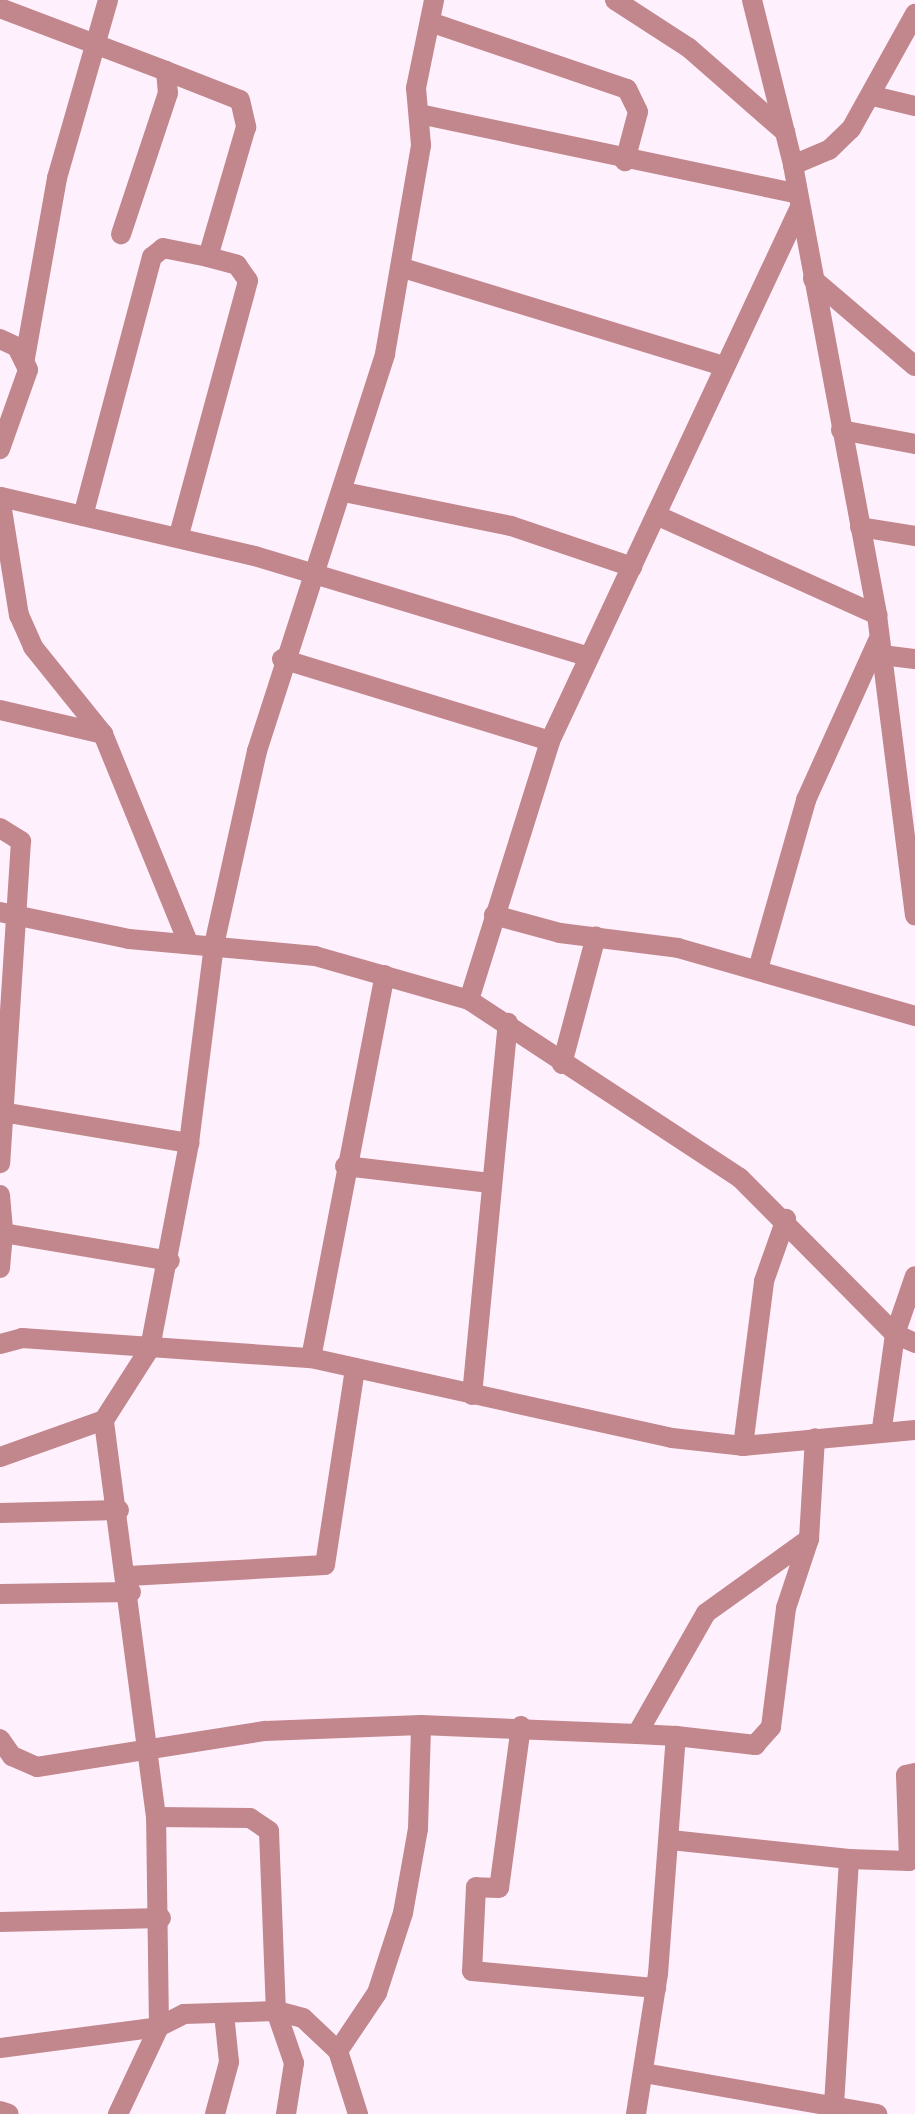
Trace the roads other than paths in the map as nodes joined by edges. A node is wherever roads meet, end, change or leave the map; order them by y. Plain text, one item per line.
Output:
1 (108, 0) edge
2 (434, 0) edge
3 (615, 0) edge
4 (752, 0) edge
5 (0, 8) edge
6 (915, 14) edge
7 (430, 22) junction
8 (95, 43) junction
9 (166, 71) junction
10 (873, 96) junction
11 (915, 106) edge
12 (424, 115) junction
13 (786, 132) junction
14 (625, 161) junction
15 (793, 165) junction
16 (799, 201) junction
17 (122, 234) dead end
18 (208, 257) junction
19 (403, 268) junction
20 (814, 279) junction
21 (0, 339) edge
22 (25, 358) junction
23 (721, 365) junction
24 (915, 366) edge
25 (840, 430) junction
26 (915, 444) edge
27 (0, 449) edge
28 (344, 492) junction
29 (0, 497) edge
30 (656, 515) junction
31 (82, 516) junction
32 (860, 528) junction
33 (915, 536) edge
34 (178, 538) junction
35 (632, 567) junction
36 (317, 574) junction
37 (880, 636) junction
38 (586, 656) junction
39 (282, 659) junction
40 (915, 660) edge
41 (0, 710) edge
42 (103, 734) junction
43 (550, 741) junction
44 (894, 750) junction
45 (915, 756) edge
46 (0, 828) edge
47 (910, 861) edge
48 (9, 914) edge
49 (494, 915) junction
50 (915, 916) edge
51 (596, 936) junction
52 (188, 942) junction
53 (214, 946) junction
54 (758, 969) junction
55 (385, 975) junction
56 (469, 1000) junction
57 (915, 1016) edge
58 (508, 1023) junction
59 (562, 1064) junction
60 (2, 1112) edge
61 (189, 1143) junction
62 (0, 1162) edge
63 (345, 1166) junction
64 (490, 1183) junction
65 (0, 1195) edge
66 (786, 1220) junction
67 (3, 1233) junction
68 (170, 1261) junction
69 (0, 1268) edge
70 (915, 1276) edge
71 (894, 1334) junction
72 (915, 1343) edge
73 (0, 1344) edge
74 (150, 1348) junction
75 (311, 1358) junction
76 (355, 1368) junction
77 (472, 1394) junction
78 (104, 1420) junction
79 (882, 1428) junction
80 (915, 1430) edge
81 (815, 1438) junction
82 (743, 1446) junction
83 (0, 1457) edge
84 (119, 1510) junction
85 (0, 1513) edge
86 (809, 1539) junction
87 (130, 1584) junction
88 (0, 1594) edge
89 (421, 1725) junction
90 (522, 1726) junction
91 (637, 1734) junction
92 (676, 1736) junction
93 (0, 1738) edge
94 (144, 1745) junction
95 (915, 1773) edge
96 (156, 1817) junction
97 (670, 1840) junction
98 (849, 1859) junction
99 (161, 1918) junction
100 (0, 1922) edge
101 (656, 1988) junction
102 (276, 2011) junction
103 (224, 2014) junction
104 (159, 2026) junction
105 (0, 2048) edge
106 (338, 2050) junction
107 (644, 2074) junction
108 (834, 2105) junction
109 (0, 2111) edge
110 (9, 2114) edge
111 (118, 2114) edge
112 (215, 2114) edge
113 (286, 2114) edge
114 (358, 2114) edge
115 (636, 2114) edge
116 (878, 2114) edge

1 - 8 street
2 - 7 street
3 - 13 street
4 - 13 street
5 - 8 street
6 - 10 street
7 - 12 street
7 - 14 street
8 - 9 street
8 - 22 street
9 - 17 street
9 - 18 street
10 - 11 street
10 - 15 street
12 - 14 street
12 - 19 street
13 - 15 street
14 - 16 street
15 - 16 street
16 - 20 street
16 - 23 street
18 - 31 street
18 - 34 street
19 - 23 street
19 - 28 street
20 - 24 street
20 - 25 street
21 - 22 street
22 - 27 street
23 - 30 street
25 - 26 street
25 - 32 street
28 - 35 street
28 - 36 street
29 - 31 street
29 - 42 street
30 - 35 street
30 - 37 street
31 - 34 street
32 - 33 street
32 - 37 street
34 - 36 street
35 - 38 street
36 - 38 street
36 - 39 street
37 - 40 street
37 - 44 street
37 - 54 street
38 - 43 street
39 - 43 street
39 - 53 street
41 - 42 street
42 - 52 street
43 - 49 street
44 - 45 street
44 - 47 street
46 - 48 street
47 - 50 street
48 - 52 street
48 - 60 street
49 - 51 street
49 - 56 street
51 - 54 street
51 - 59 street
52 - 53 street
53 - 55 street
53 - 61 street
54 - 57 street
55 - 56 street
55 - 63 street
56 - 58 street
58 - 59 street
58 - 64 street
59 - 66 street
60 - 61 street
60 - 62 street
61 - 68 street
63 - 64 street
63 - 75 street
64 - 77 street
65 - 67 street
66 - 71 street
66 - 82 street
67 - 68 street
67 - 69 street
68 - 74 street
70 - 71 street
71 - 72 street
71 - 79 street
73 - 74 street
74 - 75 street
74 - 78 street
75 - 76 street
76 - 77 street
76 - 87 street
77 - 82 street
78 - 83 street
78 - 84 street
79 - 80 street
79 - 81 street
81 - 82 street
81 - 86 street
84 - 85 street
84 - 87 street
86 - 91 street
86 - 92 street
87 - 88 street
87 - 94 street
89 - 90 street
89 - 94 street
89 - 106 street
90 - 91 street
90 - 101 street
91 - 92 street
92 - 97 street
93 - 94 street
94 - 96 street
95 - 98 street
96 - 99 street
96 - 102 street
97 - 98 street
97 - 101 street
98 - 108 street
99 - 100 street
99 - 104 street
101 - 107 street
102 - 103 street
102 - 106 street
102 - 113 street
103 - 104 street
103 - 112 street
104 - 105 street
104 - 111 street
106 - 114 street
107 - 108 street
107 - 115 street
108 - 116 street
109 - 110 street

